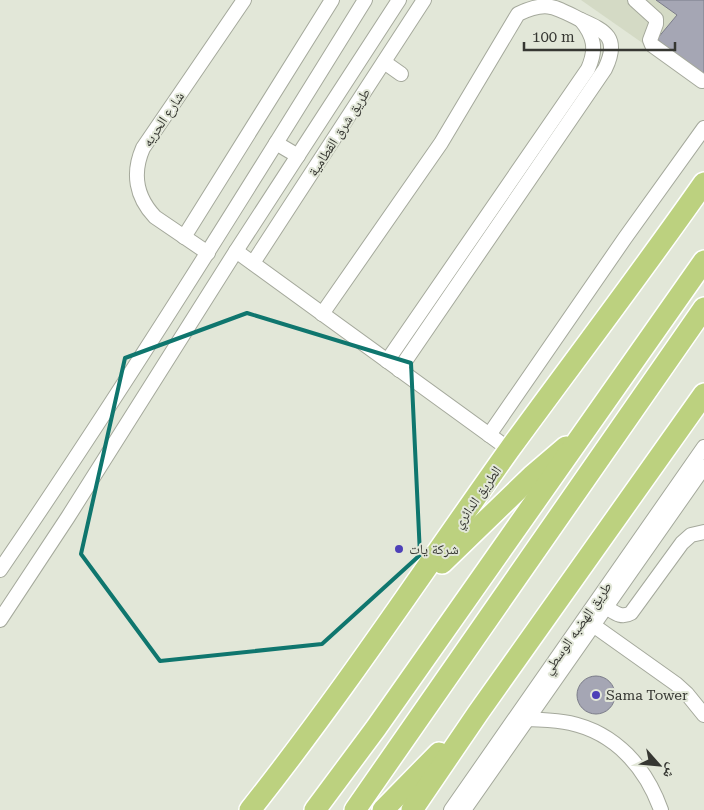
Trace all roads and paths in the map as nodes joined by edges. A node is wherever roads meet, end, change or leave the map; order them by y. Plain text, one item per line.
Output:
1 (244, 0) edge
2 (332, 0) edge
3 (365, 0) edge
4 (400, 0) edge
5 (424, 0) edge
6 (635, 0) edge
7 (580, 19) junction
8 (385, 61) junction
9 (402, 72) dead end
10 (702, 80) dead end
11 (580, 82) junction
12 (592, 90) junction
13 (704, 128) edge
14 (276, 143) junction
15 (298, 156) junction
16 (704, 183) edge
17 (503, 194) junction
18 (515, 202) junction
19 (184, 237) junction
20 (236, 251) junction
21 (208, 253) junction
22 (704, 261) edge
23 (253, 263) junction
24 (436, 290) junction
25 (448, 299) junction
26 (704, 308) edge
27 (322, 314) junction
28 (387, 361) junction
29 (399, 370) junction
30 (704, 394) edge
31 (584, 434) junction
32 (489, 435) junction
33 (704, 447) edge
34 (510, 450) junction
35 (701, 464) edge
36 (704, 532) edge
37 (0, 570) edge
38 (410, 592) junction
39 (606, 607) junction
40 (2, 614) edge
41 (593, 625) junction
42 (558, 665) junction
43 (478, 713) junction
44 (704, 715) edge
45 (528, 719) junction
46 (258, 807) edge
47 (315, 810) edge
48 (354, 810) edge
49 (383, 810) edge
50 (412, 810) edge
51 (450, 810) edge
52 (464, 810) edge
53 (661, 810) edge

1 - 19 street, شارع الحريه
2 - 19 street
3 - 14 street
4 - 15 street
5 - 8 street, طريق شرق القطامية
6 - 10 street
7 - 11 street
7 - 12 street
7 - 27 street
8 - 9 street
8 - 23 street, طريق شرق القطامية
11 - 12 street
11 - 17 street
12 - 18 street
13 - 32 street
14 - 15 street
14 - 21 street
15 - 20 street
16 - 34 highway, الطريق الدائري
17 - 18 street
17 - 24 street
18 - 25 street
19 - 21 street, شارع الحريه
20 - 23 street
20 - 40 street
21 - 37 street
22 - 31 highway
23 - 27 street
24 - 25 street
24 - 28 street
25 - 29 street
26 - 48 highway
27 - 28 street
28 - 29 street
29 - 32 street
30 - 43 highway
31 - 38 highway
31 - 47 highway
32 - 34 street
33 - 35 street, طريق الهضبه الوسطي
34 - 38 highway, الطريق الدائري
35 - 39 street, طريق الهضبه الوسطي
35 - 42 street, طريق الهضبه الوسطي
36 - 39 street
38 - 46 highway, الطريق الدائري
39 - 41 street, طريق الهضبه الوسطي
41 - 42 street, طريق الهضبه الوسطي
41 - 44 street
42 - 45 street, طريق الهضبه الوسطي
42 - 51 street, طريق الهضبه الوسطي
43 - 49 highway
43 - 50 highway
45 - 52 street, طريق الهضبه الوسطي
45 - 53 street

